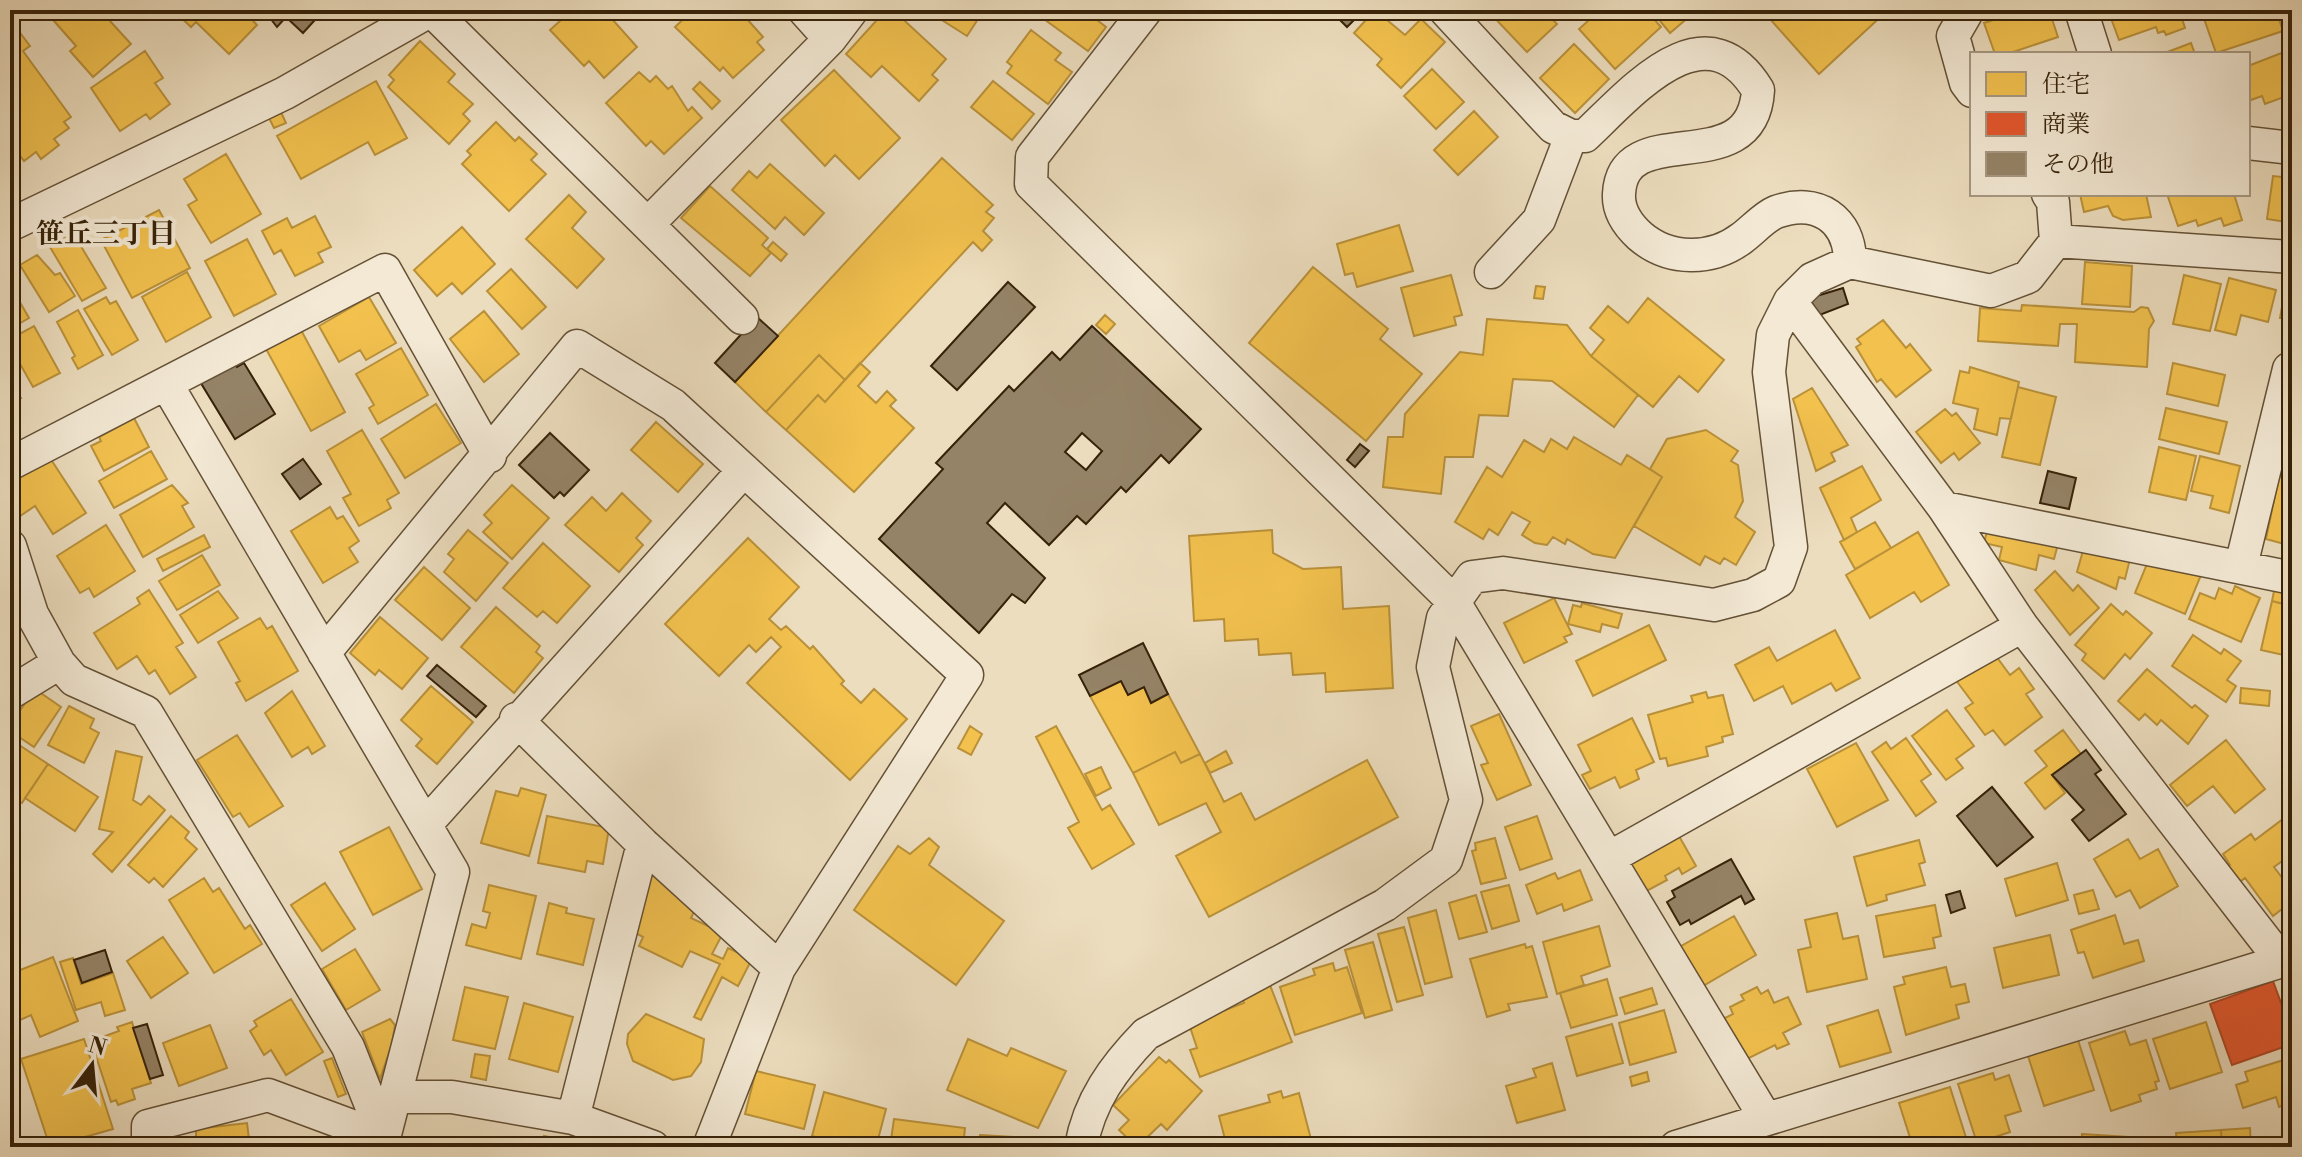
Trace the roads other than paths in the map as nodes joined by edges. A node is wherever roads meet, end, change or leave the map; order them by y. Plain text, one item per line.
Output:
1 (804, 10) edge
2 (852, 10) edge
3 (1146, 10) edge
4 (1445, 10) edge
5 (1968, 10) edge
6 (2081, 10) edge
7 (830, 39) junction
8 (2094, 52) edge
9 (1970, 88) edge
10 (1571, 136) junction
11 (2250, 143) edge
12 (2292, 148) edge
13 (2049, 196) edge
14 (649, 223) junction
15 (10, 225) edge
16 (2056, 241) junction
17 (2292, 257) edge
18 (1850, 262) junction
19 (1491, 272) dead end
20 (1790, 301) junction
21 (742, 318) dead end
22 (2289, 369) dead end
23 (167, 385) junction
24 (490, 456) junction
25 (10, 464) edge
26 (744, 470) junction
27 (1944, 508) junction
28 (10, 546) edge
29 (2241, 566) junction
30 (2292, 578) edge
31 (1454, 602) junction
32 (2022, 626) junction
33 (324, 653) junction
34 (59, 663) junction
35 (10, 693) edge
36 (516, 719) junction
37 (426, 824) junction
38 (643, 844) junction
39 (1609, 858) junction
40 (2286, 958) edge
41 (779, 968) junction
42 (395, 1097) junction
43 (573, 1118) junction
44 (1766, 1119) junction
45 (384, 1143) edge
46 (148, 1147) edge
47 (653, 1147) edge
48 (709, 1147) edge
49 (1081, 1147) edge
50 (1676, 1147) edge

1 - 7 street
2 - 7 street
3 - 31 street
4 - 10 street
5 - 9 street
6 - 8 street
7 - 14 street
10 - 18 street
10 - 19 street
11 - 12 street
13 - 16 street
14 - 15 street
14 - 21 street
16 - 17 street
16 - 18 street
18 - 20 street
20 - 27 street
20 - 31 street
22 - 29 street
23 - 24 street
23 - 25 street
23 - 33 street
24 - 26 street
24 - 33 street
26 - 36 street
26 - 41 street
27 - 29 street
27 - 32 street
28 - 34 street
29 - 30 street
31 - 39 street
31 - 49 street
32 - 39 street
32 - 40 street
33 - 37 street
34 - 35 street
34 - 45 street
36 - 37 street
36 - 38 street
37 - 42 street
38 - 41 street
38 - 43 street
39 - 44 street
40 - 44 street
41 - 48 street
42 - 43 street
42 - 45 street
43 - 47 street
44 - 50 street
45 - 46 street

